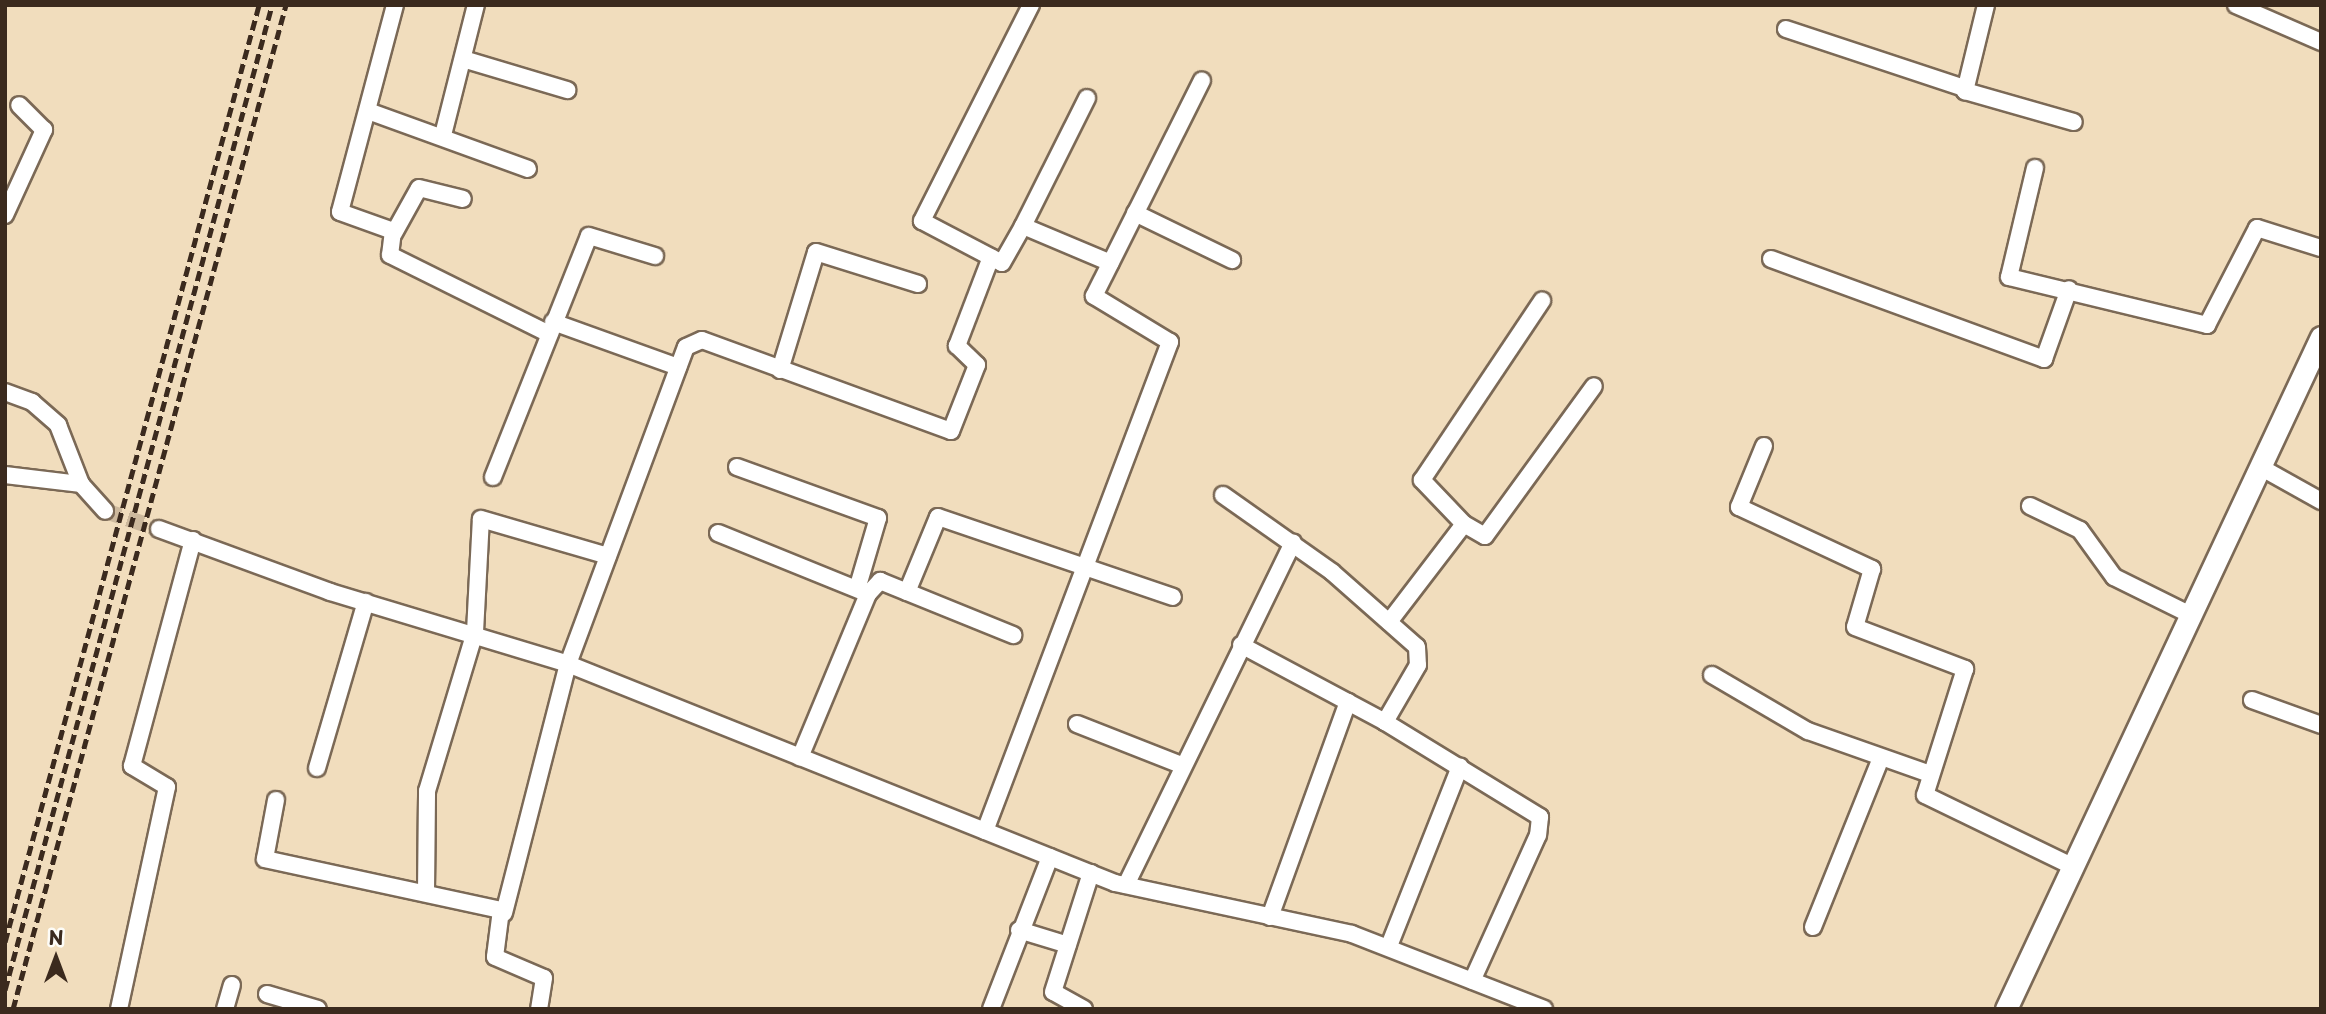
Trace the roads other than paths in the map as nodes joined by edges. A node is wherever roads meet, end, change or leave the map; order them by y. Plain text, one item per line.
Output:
1 (395, 5) edge
2 (476, 5) edge
3 (1031, 5) edge
4 (1986, 5) edge
5 (2236, 5) edge
6 (1786, 29) dead end
7 (2321, 42) edge
8 (463, 59) junction
9 (1202, 80) dead end
10 (1964, 88) junction
11 (567, 90) dead end
12 (1087, 98) dead end
13 (19, 105) dead end
14 (368, 111) junction
15 (2074, 122) dead end
16 (443, 135) junction
17 (2035, 168) dead end
18 (528, 169) dead end
19 (463, 199) dead end
20 (1135, 213) junction
21 (5, 215) edge
22 (1023, 226) junction
23 (394, 233) junction
24 (2321, 248) edge
25 (655, 257) dead end
26 (991, 257) junction
27 (1771, 259) dead end
28 (1233, 260) dead end
29 (1111, 263) junction
30 (918, 284) dead end
31 (2069, 289) junction
32 (1542, 301) dead end
33 (551, 328) junction
34 (2321, 337) edge
35 (678, 368) junction
36 (780, 370) junction
37 (1594, 386) dead end
38 (5, 392) edge
39 (1764, 446) dead end
40 (737, 467) dead end
41 (2260, 467) junction
42 (5, 475) edge
43 (493, 477) dead end
44 (81, 484) junction
45 (1223, 495) dead end
46 (2321, 501) edge
47 (2030, 506) dead end
48 (104, 511) tunnel mouth
49 (1464, 524) junction
50 (159, 529) tunnel mouth
51 (718, 533) dead end
52 (193, 540) junction
53 (1293, 543) junction
54 (608, 556) junction
55 (1081, 564) junction
56 (863, 590) junction
57 (907, 592) junction
58 (1173, 597) dead end
59 (366, 602) junction
60 (2191, 615) junction
61 (1389, 622) junction
62 (475, 632) junction
63 (1013, 635) dead end
64 (1241, 645) junction
65 (568, 664) junction
66 (1712, 675) dead end
67 (2252, 700) dead end
68 (1348, 702) junction
69 (1385, 722) junction
70 (1077, 724) dead end
71 (2321, 725) edge
72 (800, 757) junction
73 (1881, 758) junction
74 (1181, 765) junction
75 (1460, 767) junction
76 (317, 768) dead end
77 (1927, 773) junction
78 (276, 800) dead end
79 (985, 831) junction
80 (1050, 857) junction
81 (2073, 866) junction
82 (1091, 873) junction
83 (1126, 885) junction
84 (426, 891) junction
85 (504, 913) junction
86 (1270, 917) junction
87 (1813, 927) dead end
88 (1019, 930) junction
89 (1068, 945) junction
90 (1389, 946) junction
91 (1472, 981) junction
92 (232, 985) dead end
93 (267, 994) dead end
94 (119, 1009) edge
95 (225, 1009) edge
96 (318, 1009) edge
97 (539, 1009) edge
98 (991, 1009) edge
99 (1084, 1009) edge
100 (1544, 1009) edge
101 (2006, 1009) edge

1 - 14 street
2 - 8 street
3 - 26 street
4 - 10 street
5 - 7 street
6 - 10 street
8 - 11 street
8 - 16 street
9 - 20 street
10 - 15 street
12 - 22 street
13 - 21 street
14 - 16 street
14 - 23 street
16 - 18 street
17 - 31 street
19 - 23 street
20 - 28 street
20 - 29 street
22 - 26 street
22 - 29 street
23 - 33 street
24 - 31 street
25 - 33 street
26 - 36 street
27 - 31 street
29 - 55 street
30 - 36 street
32 - 49 street
33 - 35 street
33 - 43 street
34 - 41 street
35 - 36 street
35 - 54 street
37 - 49 street
38 - 44 street
39 - 77 street
40 - 56 street
41 - 46 street
41 - 60 street
42 - 44 street
44 - 48 street
45 - 53 street
47 - 60 street
49 - 61 street
50 - 52 street
51 - 56 street
52 - 59 street
52 - 94 street
53 - 61 street
53 - 64 street
54 - 62 street
54 - 65 street
55 - 57 street
55 - 58 street
55 - 79 street
56 - 57 street
56 - 72 street
57 - 63 street
59 - 62 street
59 - 76 street
60 - 81 street
61 - 69 street
62 - 65 street
62 - 84 street
64 - 68 street
64 - 74 street
65 - 72 street
65 - 85 street
66 - 73 street
67 - 71 street
68 - 69 street
68 - 86 street
69 - 75 street
70 - 74 street
72 - 79 street
73 - 77 street
73 - 87 street
74 - 83 street
75 - 90 street
75 - 91 street
77 - 81 street
78 - 84 street
79 - 80 street
80 - 82 street
80 - 88 street
81 - 101 street
82 - 83 street
82 - 89 street
83 - 86 street
84 - 85 street
85 - 97 street
86 - 90 street
88 - 89 street
88 - 98 street
89 - 99 street
90 - 91 street
91 - 100 street
92 - 95 street
93 - 96 street

